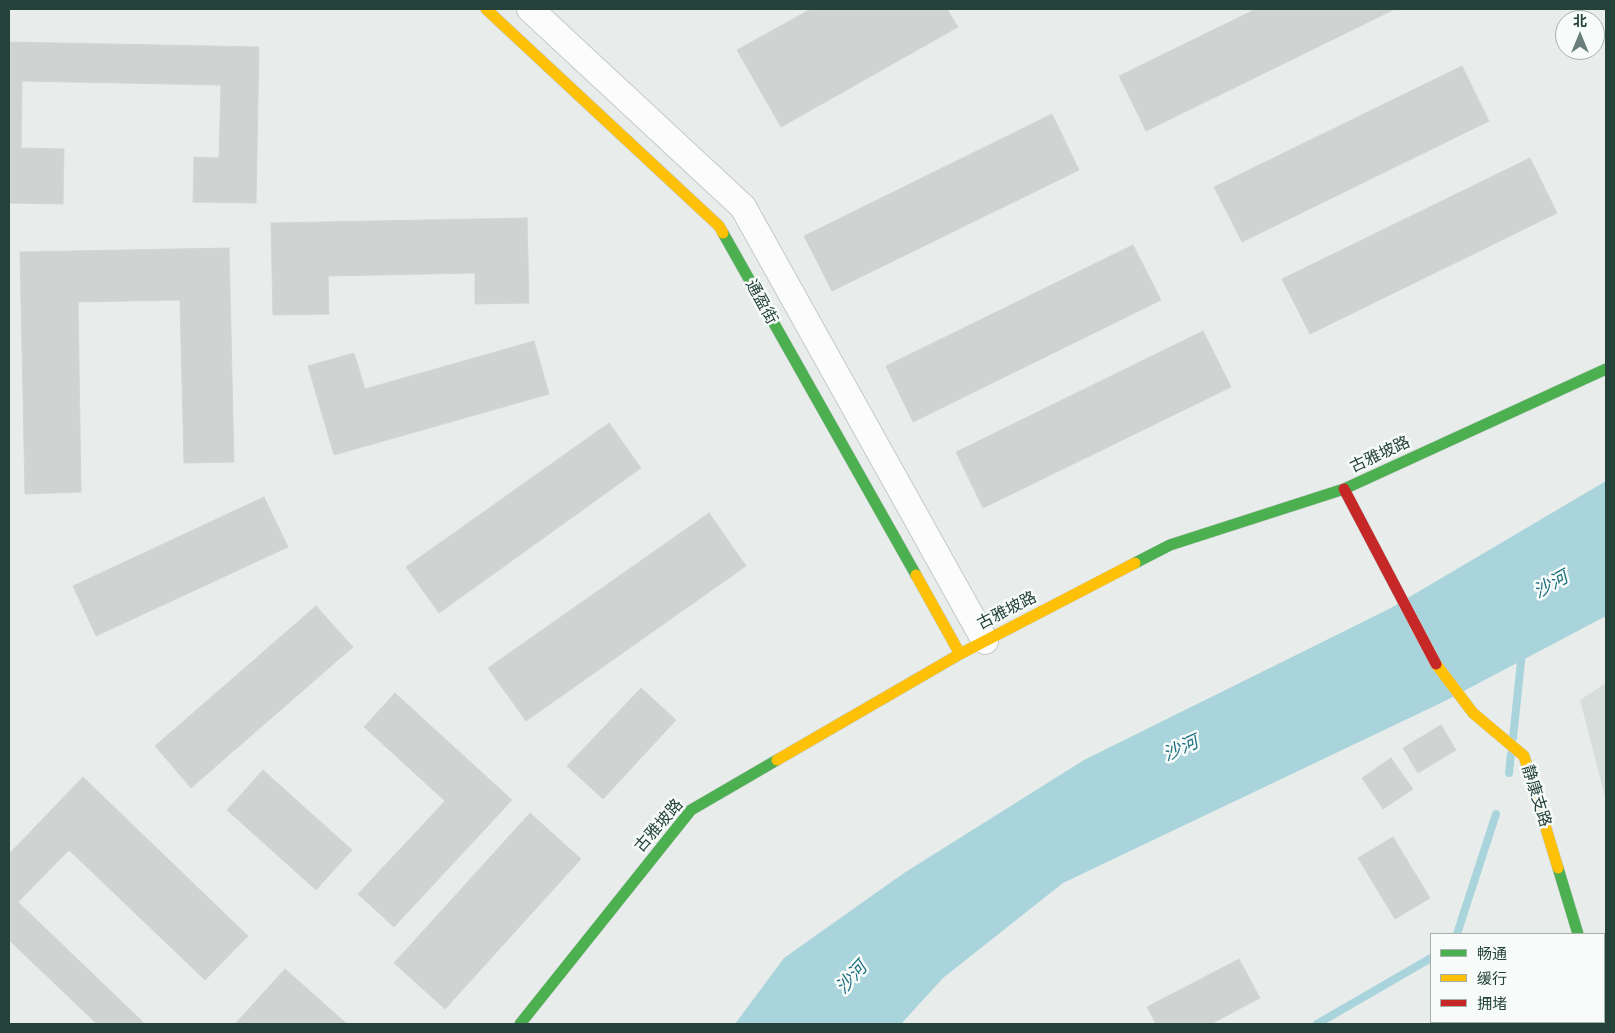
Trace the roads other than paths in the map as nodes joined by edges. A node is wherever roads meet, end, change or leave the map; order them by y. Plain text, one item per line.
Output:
1 (486, 9) edge
2 (530, 9) edge
3 (1606, 369) edge
4 (1344, 489) junction
5 (985, 641) junction
6 (960, 654) junction
7 (1578, 933) edge
8 (520, 1024) edge

1 - 6 street, 通盈街
2 - 5 street, 通盈街
3 - 4 street, 古雅坡路
4 - 5 street, 古雅坡路
4 - 7 street, 静康支路
5 - 6 street, 古雅坡路
6 - 8 street, 古雅坡路

